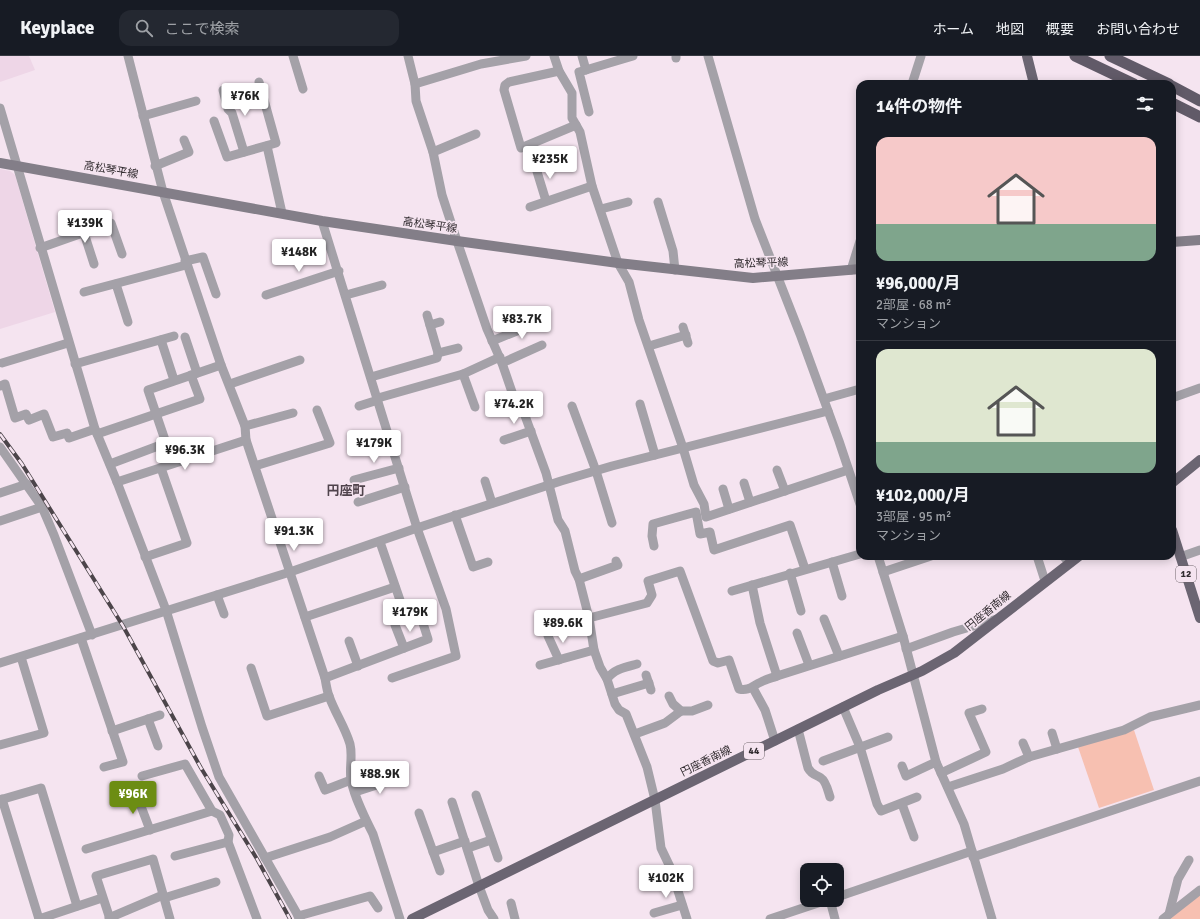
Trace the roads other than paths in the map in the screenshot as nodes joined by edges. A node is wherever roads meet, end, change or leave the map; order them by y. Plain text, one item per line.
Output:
1 (128, 56) edge
2 (293, 56) edge
3 (408, 56) edge
4 (526, 56) edge
5 (554, 56) edge
6 (582, 56) edge
7 (633, 56) edge
8 (708, 56) edge
9 (921, 56) edge
10 (1027, 56) edge
11 (1075, 56) edge
12 (1110, 56) edge
13 (480, 60) edge
14 (608, 60) edge
15 (586, 70) junction
16 (559, 71) junction
17 (913, 80) edge
18 (1033, 80) edge
19 (1126, 80) edge
20 (1161, 80) edge
21 (260, 82) dead end
22 (415, 84) junction
23 (1176, 88) edge
24 (223, 90) dead end
25 (302, 90) dead end
26 (196, 101) dead end
27 (1200, 101) edge
28 (1176, 105) edge
29 (0, 108) edge
30 (589, 112) dead end
31 (143, 116) junction
32 (1200, 117) edge
33 (214, 121) dead end
34 (576, 125) junction
35 (476, 134) dead end
36 (184, 140) dead end
37 (267, 146) junction
38 (244, 152) junction
39 (433, 152) junction
40 (0, 163) edge
41 (535, 165) dead end
42 (18, 166) junction
43 (156, 166) junction
44 (592, 186) junction
45 (163, 192) junction
46 (546, 201) junction
47 (628, 202) dead end
48 (658, 202) dead end
49 (530, 207) dead end
50 (601, 209) junction
51 (282, 213) junction
52 (322, 221) junction
53 (84, 233) junction
54 (1200, 240) edge
55 (456, 242) junction
56 (1176, 242) edge
57 (40, 248) junction
58 (122, 254) dead end
59 (186, 263) junction
60 (618, 263) junction
61 (94, 264) dead end
62 (675, 270) junction
63 (855, 270) edge
64 (338, 271) junction
65 (776, 276) junction
66 (116, 284) junction
67 (382, 285) dead end
68 (84, 292) dead end
69 (216, 294) dead end
70 (266, 295) dead end
71 (346, 296) junction
72 (427, 315) dead end
73 (544, 320) dead end
74 (128, 322) dead end
75 (440, 322) dead end
76 (430, 324) junction
77 (686, 335) dead end
78 (174, 336) dead end
79 (185, 337) dead end
80 (161, 340) junction
81 (492, 341) junction
82 (68, 343) junction
83 (542, 345) dead end
84 (649, 346) junction
85 (458, 348) dead end
86 (438, 354) junction
87 (300, 360) dead end
88 (501, 360) junction
89 (2, 363) dead end
90 (75, 364) junction
91 (221, 364) junction
92 (194, 374) junction
93 (463, 374) junction
94 (371, 377) junction
95 (174, 380) junction
96 (230, 384) junction
97 (0, 386) edge
98 (1200, 388) edge
99 (856, 390) edge
100 (1176, 397) edge
101 (378, 399) junction
102 (824, 399) junction
103 (640, 404) dead end
104 (359, 406) dead end
105 (572, 406) dead end
106 (475, 407) dead end
107 (317, 410) dead end
108 (828, 411) junction
109 (292, 413) dead end
110 (156, 414) junction
111 (245, 426) junction
112 (531, 431) junction
113 (96, 432) junction
114 (246, 440) junction
115 (504, 440) dead end
116 (0, 447) edge
117 (683, 448) junction
118 (655, 455) junction
119 (1200, 460) edge
120 (110, 464) junction
121 (255, 466) junction
122 (160, 468) junction
123 (399, 468) junction
124 (777, 470) dead end
125 (848, 470) junction
126 (596, 471) junction
127 (354, 480) dead end
128 (485, 480) dead end
129 (1176, 480) edge
130 (118, 482) junction
131 (744, 483) dead end
132 (27, 484) junction
133 (548, 485) junction
134 (405, 487) junction
135 (723, 489) dead end
136 (784, 491) junction
137 (0, 493) edge
138 (856, 493) edge
139 (358, 502) dead end
140 (750, 502) junction
141 (492, 503) junction
142 (42, 507) junction
143 (729, 510) junction
144 (455, 515) junction
145 (0, 521) edge
146 (612, 523) dead end
147 (417, 528) junction
148 (380, 542) junction
149 (1176, 544) edge
150 (654, 546) dead end
151 (1200, 550) edge
152 (856, 555) edge
153 (145, 557) junction
154 (1180, 557) junction
155 (879, 560) edge
156 (919, 560) edge
157 (1038, 560) edge
158 (1065, 560) edge
159 (616, 561) dead end
160 (488, 562) dead end
161 (832, 562) junction
162 (805, 569) junction
163 (290, 572) junction
164 (883, 572) junction
165 (790, 573) junction
166 (580, 578) junction
167 (1046, 581) junction
168 (752, 585) junction
169 (395, 588) junction
170 (732, 591) dead end
171 (217, 595) junction
172 (842, 596) dead end
173 (402, 606) dead end
174 (166, 610) junction
175 (801, 611) dead end
176 (224, 614) dead end
177 (305, 617) junction
178 (421, 617) dead end
179 (589, 618) junction
180 (1200, 618) edge
181 (824, 619) dead end
182 (997, 619) junction
183 (395, 625) dead end
184 (797, 633) dead end
185 (92, 635) junction
186 (548, 636) dead end
187 (903, 636) junction
188 (81, 638) junction
189 (349, 642) dead end
190 (404, 648) junction
191 (906, 649) junction
192 (594, 650) junction
193 (839, 656) junction
194 (21, 657) junction
195 (559, 660) junction
196 (0, 663) edge
197 (637, 664) dead end
198 (540, 665) dead end
199 (809, 665) junction
200 (358, 666) junction
201 (251, 668) dead end
202 (912, 675) junction
203 (777, 676) junction
204 (325, 678) junction
205 (392, 678) dead end
206 (607, 679) junction
207 (649, 683) dead end
208 (753, 688) junction
209 (612, 694) junction
210 (329, 696) junction
211 (669, 696) dead end
212 (708, 705) dead end
213 (1200, 705) edge
214 (843, 707) junction
215 (982, 709) dead end
216 (681, 711) junction
217 (160, 715) dead end
218 (148, 719) junction
219 (798, 729) junction
220 (112, 731) junction
221 (1052, 733) dead end
222 (635, 734) junction
223 (888, 737) dead end
224 (775, 741) junction
225 (1023, 743) dead end
226 (0, 745) edge
227 (158, 746) dead end
228 (860, 747) junction
229 (1057, 749) junction
230 (1029, 757) junction
231 (823, 762) dead end
232 (936, 762) junction
233 (902, 766) dead end
234 (104, 767) dead end
235 (941, 773) junction
236 (142, 776) dead end
237 (319, 776) dead end
238 (398, 778) dead end
239 (351, 780) junction
240 (1200, 781) edge
241 (948, 787) junction
242 (136, 792) dead end
243 (355, 792) junction
244 (476, 795) dead end
245 (830, 797) dead end
246 (917, 797) dead end
247 (1, 800) edge
248 (655, 800) junction
249 (452, 802) dead end
250 (902, 804) junction
251 (212, 811) junction
252 (419, 813) dead end
253 (366, 821) junction
254 (150, 830) junction
255 (914, 837) dead end
256 (491, 840) junction
257 (228, 842) junction
258 (466, 844) junction
259 (86, 849) dead end
260 (433, 852) junction
261 (973, 854) junction
262 (175, 856) dead end
263 (266, 858) junction
264 (498, 858) dead end
265 (1189, 860) dead end
266 (440, 871) dead end
267 (216, 882) dead end
268 (479, 886) junction
269 (1200, 890) edge
270 (844, 895) edge
271 (164, 897) junction
272 (102, 898) junction
273 (511, 903) dead end
274 (682, 905) junction
275 (77, 906) junction
276 (806, 907) edge
277 (832, 907) edge
278 (378, 908) dead end
279 (654, 913) dead end
280 (299, 917) edge
281 (1166, 917) edge
282 (110, 918) edge
283 (39, 919) edge
284 (170, 919) edge
285 (257, 919) edge
286 (400, 919) edge
287 (412, 919) edge
288 (494, 919) edge
289 (513, 919) edge
290 (687, 919) edge
291 (770, 919) edge
292 (835, 919) edge
293 (992, 919) edge

1 - 31 street
2 - 25 street
3 - 22 street
4 - 13 street
5 - 16 street
6 - 15 street
7 - 14 street
8 - 65 street
9 - 17 street
10 - 18 main road
11 - 19 highway
12 - 20 highway
13 - 22 street
14 - 15 street
15 - 30 street
16 - 34 street
16 - 34 street
21 - 37 street
22 - 39 street
23 - 27 highway
24 - 38 street
26 - 31 street
28 - 32 highway
29 - 42 street
31 - 43 street
33 - 38 street
34 - 44 street
35 - 39 street
36 - 43 street
37 - 38 street
37 - 51 street
39 - 55 street
40 - 42 main road, 高松琴平線
41 - 46 street
42 - 45 main road, 高松琴平線
42 - 57 street
43 - 45 street
44 - 46 street
44 - 50 street
45 - 51 main road, 高松琴平線
45 - 59 street
46 - 49 street
47 - 50 street
48 - 62 street
50 - 60 street
51 - 52 main road, 高松琴平線
52 - 55 main road, 高松琴平線
52 - 64 street
53 - 57 street
53 - 58 street
53 - 61 street
54 - 56 main road
55 - 60 main road, 高松琴平線
55 - 81 street
57 - 82 street
59 - 66 street
59 - 69 street
59 - 91 street
60 - 62 main road, 高松琴平線
60 - 84 street
62 - 65 main road, 高松琴平線
63 - 65 main road, 高松琴平線
64 - 70 street
64 - 71 street
65 - 102 street
66 - 68 street
66 - 74 street
67 - 71 street
71 - 94 street
72 - 76 street
73 - 81 street
75 - 76 street
76 - 86 street
77 - 84 street
78 - 80 street
79 - 92 street
80 - 90 street
80 - 95 street
81 - 88 street
82 - 89 street
82 - 90 street
83 - 88 street
84 - 117 street
85 - 86 street
86 - 94 street
87 - 96 street
88 - 93 street
88 - 112 street
90 - 113 street
91 - 92 street
91 - 96 street
92 - 95 street
92 - 110 street
93 - 101 street
93 - 106 street
94 - 101 street
95 - 110 street
96 - 111 street
97 - 113 street
98 - 100 street
99 - 102 street
101 - 104 street
101 - 123 street
102 - 108 street
103 - 118 street
105 - 126 street
107 - 121 street
108 - 117 street
108 - 125 street
109 - 111 street
110 - 113 street
110 - 120 street
111 - 114 street
112 - 115 street
112 - 133 street
113 - 120 street
114 - 121 street
114 - 122 street
116 - 132 street
117 - 118 street
117 - 143 street
118 - 126 street
119 - 129 main road
120 - 130 street
121 - 163 street
122 - 130 street
122 - 153 street
123 - 127 street
123 - 134 street
124 - 136 street
125 - 136 street
125 - 138 street
126 - 133 street
126 - 146 street
128 - 141 street
130 - 153 street
131 - 140 street
132 - 137 street
132 - 142 street
133 - 141 street
133 - 166 street
134 - 139 street
134 - 147 street
135 - 143 street
136 - 140 street
140 - 143 street
141 - 144 street
142 - 145 street
142 - 185 street
144 - 147 street
144 - 160 street
147 - 148 street
147 - 205 street
148 - 163 street
148 - 169 street
149 - 154 main road, 12
150 - 162 street
151 - 154 street
152 - 161 street
153 - 174 street
154 - 180 main road, 12
155 - 164 street
156 - 164 street
157 - 167 street
158 - 167 main road, 円座香南線 / 44
159 - 166 street
161 - 162 street
161 - 172 street
162 - 165 street
163 - 171 street
163 - 177 street
164 - 187 street
165 - 168 street
165 - 175 street
166 - 179 street
167 - 182 main road, 円座香南線 / 44
168 - 170 street
168 - 203 street
169 - 173 street
169 - 177 street
171 - 174 street
171 - 176 street
174 - 185 street
174 - 263 street
177 - 204 street
178 - 190 street
179 - 192 street
179 - 208 street
181 - 193 street
182 - 191 street
182 - 202 main road, 円座香南線 / 44
183 - 190 street
184 - 199 street
185 - 188 street
186 - 195 street
187 - 191 street
187 - 193 street
188 - 194 street
188 - 220 street
189 - 200 street
190 - 200 street
191 - 202 street
192 - 195 street
192 - 206 street
193 - 199 street
194 - 196 street
194 - 226 street
195 - 198 street
197 - 206 street
199 - 203 street
200 - 204 street
201 - 210 street
202 - 214 main road, 円座香南線 / 44
202 - 232 street
203 - 208 street
204 - 210 street
206 - 209 street
207 - 209 street
208 - 224 street
209 - 222 street
210 - 239 street
211 - 216 street
212 - 216 street
213 - 229 street
214 - 219 main road, 円座香南線 / 44
214 - 228 street
215 - 235 street
216 - 222 street
217 - 218 street
218 - 220 street
218 - 227 street
219 - 224 main road, 円座香南線 / 44
219 - 245 street
220 - 234 street
221 - 229 street
222 - 248 street
223 - 228 street
224 - 248 main road, 円座香南線 / 44
225 - 230 street
228 - 231 street
228 - 250 street
229 - 230 street
230 - 241 street
232 - 233 street
232 - 235 street
235 - 241 street
236 - 251 street
237 - 239 street
238 - 243 street
239 - 243 street
240 - 261 street
241 - 261 street
242 - 254 street
243 - 253 street
244 - 256 street
246 - 250 street
247 - 275 street
247 - 283 street
248 - 268 main road, 円座香南線 / 44
248 - 274 street
249 - 258 street
250 - 255 street
251 - 254 street
251 - 257 street
252 - 260 street
253 - 263 street
253 - 286 street
254 - 259 street
256 - 258 street
256 - 264 street
257 - 262 street
257 - 285 street
258 - 260 street
258 - 268 street
260 - 266 street
261 - 270 street
261 - 293 street
263 - 280 street
265 - 281 street
267 - 271 street
268 - 287 main road, 円座香南線 / 44
268 - 288 street
269 - 281 street
271 - 272 street
271 - 282 street
271 - 284 street
272 - 275 street
272 - 282 street
273 - 289 street
274 - 279 street
274 - 290 street
275 - 283 street
276 - 291 street
277 - 292 street
278 - 280 street

